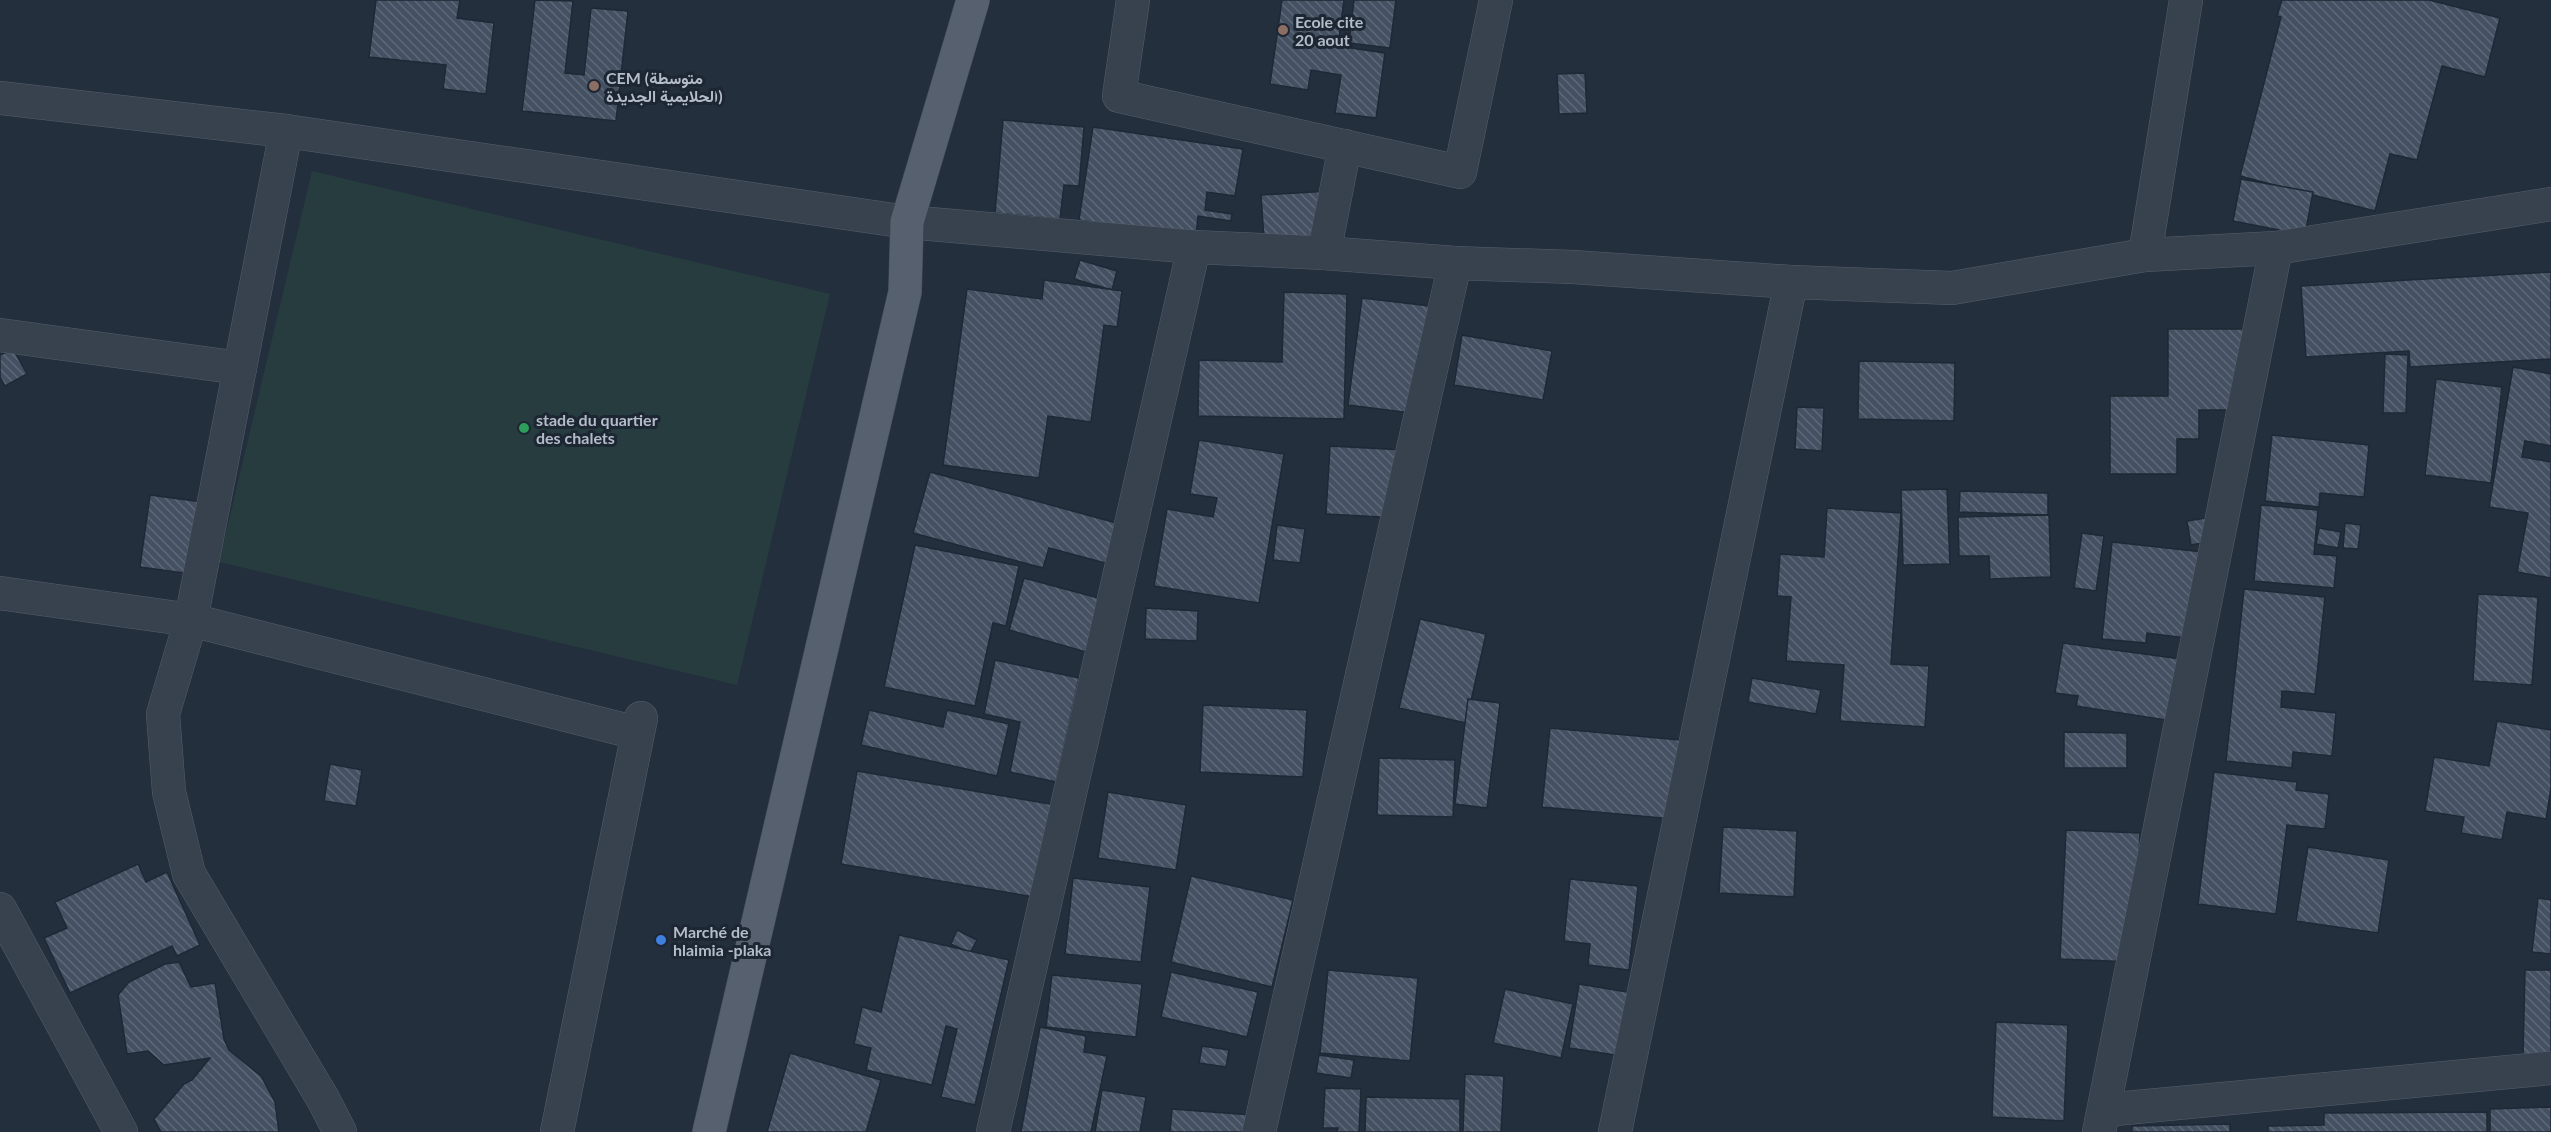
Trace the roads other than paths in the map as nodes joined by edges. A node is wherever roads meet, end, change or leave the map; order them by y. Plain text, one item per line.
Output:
1 (973, 0) edge
2 (1133, 0) edge
3 (1496, 0) edge
4 (2186, 0) edge
5 (0, 98) edge
6 (286, 131) junction
7 (1344, 146) junction
8 (2551, 204) edge
9 (907, 222) junction
10 (1194, 247) junction
11 (2276, 248) junction
12 (1324, 252) junction
13 (2145, 255) junction
14 (1455, 263) junction
15 (1791, 282) junction
16 (0, 336) edge
17 (240, 368) junction
18 (0, 593) edge
19 (191, 620) junction
20 (0, 909) edge
21 (2551, 1068) edge
22 (2101, 1121) edge
23 (121, 1132) edge
24 (340, 1132) edge
25 (557, 1132) edge
26 (709, 1132) edge
27 (993, 1132) edge
28 (1259, 1132) edge
29 (1615, 1132) edge

1 - 9 main road
2 - 7 street
3 - 7 street
4 - 13 street
5 - 6 street
6 - 9 street
6 - 17 street
7 - 12 street
8 - 11 street
9 - 10 street
9 - 26 main road
10 - 12 street
10 - 27 street
11 - 13 street
11 - 22 street
12 - 14 street
13 - 15 street
14 - 15 street
14 - 28 street
15 - 29 street
16 - 17 street
17 - 19 street
18 - 19 street
19 - 24 street
19 - 25 street
20 - 23 street
21 - 22 street

